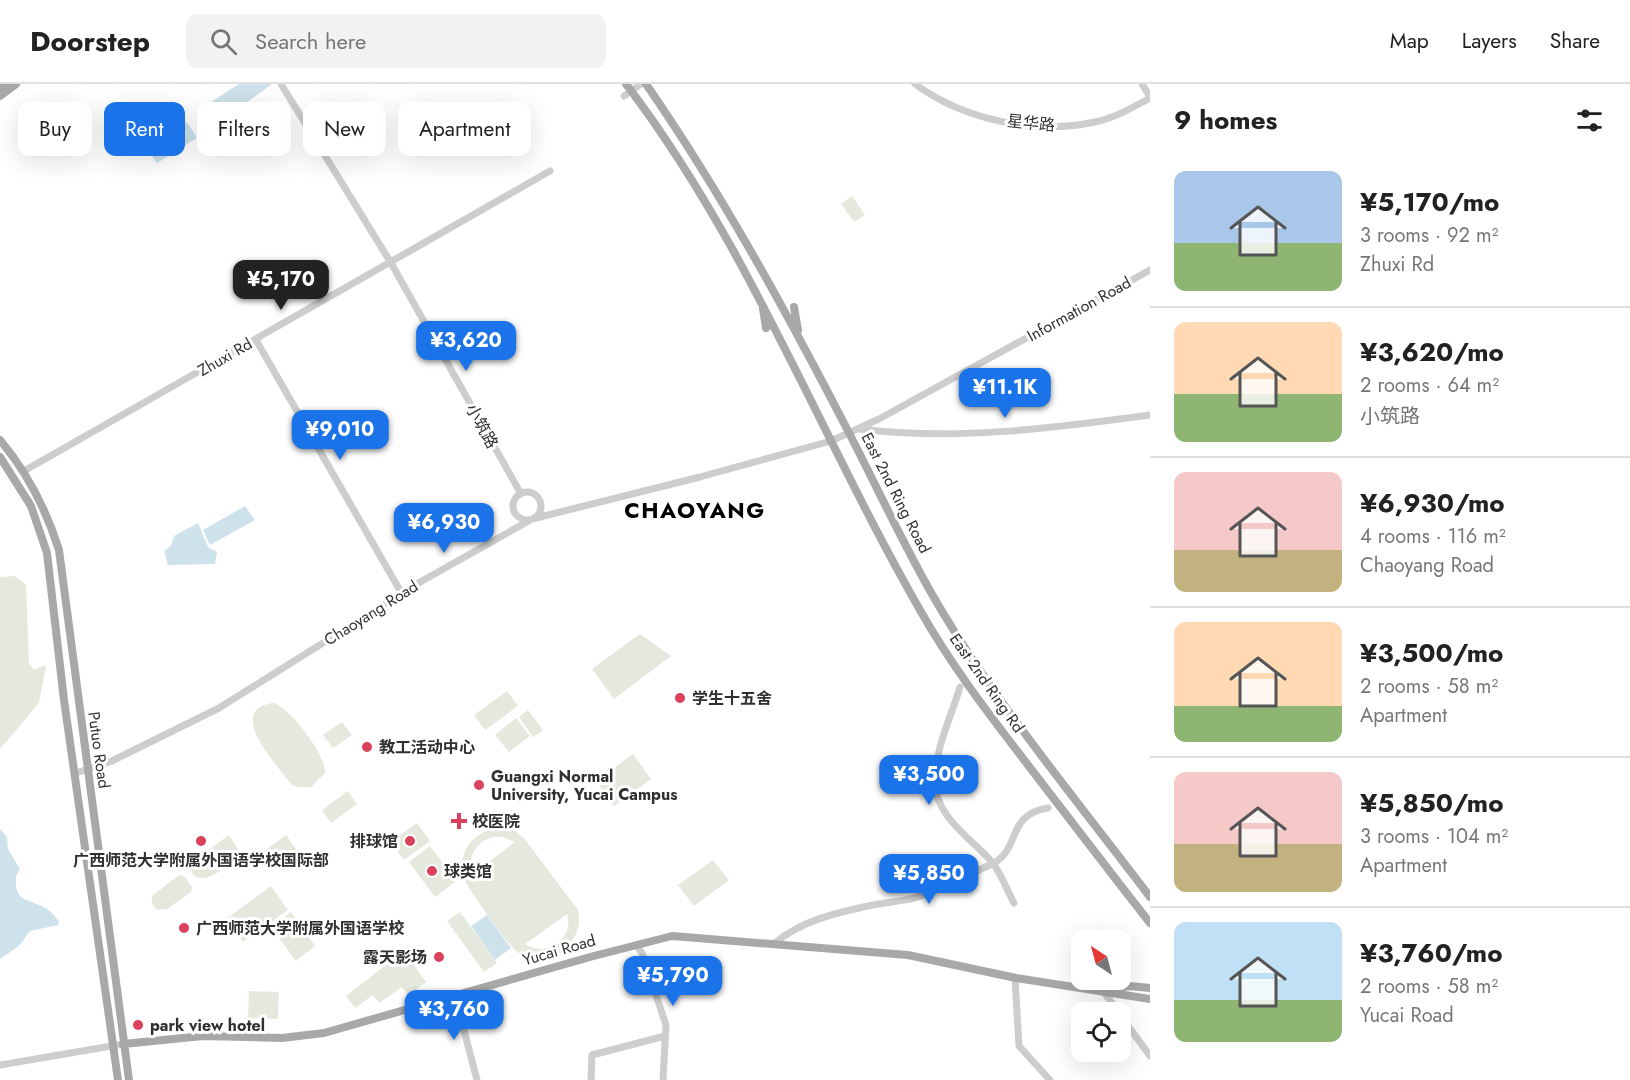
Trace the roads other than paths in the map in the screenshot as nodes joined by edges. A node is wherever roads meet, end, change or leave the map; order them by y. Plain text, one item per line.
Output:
1 (6, 84) edge
2 (16, 84) edge
3 (282, 84) edge
4 (641, 84) edge
5 (646, 84) edge
6 (915, 84) edge
7 (1142, 84) edge
8 (0, 89) edge
9 (627, 90) edge
10 (0, 96) edge
11 (1150, 97) edge
12 (549, 171) dead end
13 (391, 263) junction
14 (1150, 270) edge
15 (762, 300) junction
16 (794, 307) dead end
17 (766, 328) dead end
18 (800, 339) junction
19 (256, 340) junction
20 (1150, 415) edge
21 (859, 428) junction
22 (849, 433) junction
23 (0, 440) edge
24 (831, 441) junction
25 (0, 457) edge
26 (24, 471) junction
27 (521, 494) junction
28 (532, 519) junction
29 (402, 594) junction
30 (960, 687) dead end
31 (88, 771) junction
32 (76, 773) junction
33 (1048, 808) dead end
34 (993, 863) junction
35 (1150, 897) edge
36 (1014, 903) dead end
37 (1150, 923) edge
38 (775, 943) junction
39 (636, 945) junction
40 (1015, 978) junction
41 (1071, 986) edge
42 (1131, 986) edge
43 (1150, 988) edge
44 (1102, 990) joint
45 (455, 996) junction
46 (1150, 999) edge
47 (1111, 1002) edge
48 (1131, 1029) edge
49 (665, 1036) junction
50 (123, 1044) junction
51 (112, 1046) junction
52 (1150, 1056) edge
53 (0, 1065) edge
54 (118, 1080) edge
55 (129, 1080) edge
56 (477, 1080) edge
57 (591, 1080) edge
58 (663, 1080) edge
59 (1050, 1080) edge

1 - 8 main road
2 - 10 main road
3 - 13 street, 小筑路
4 - 9 street
5 - 18 main road, East 2nd Ring Road
6 - 11 street, 星华路
7 - 11 street
9 - 15 main road
12 - 13 street, Zhuxi Rd
13 - 19 street, Zhuxi Rd
13 - 27 street, 小筑路
14 - 21 street, Information Road
15 - 17 main road
15 - 24 main road
16 - 18 main road
18 - 22 main road, East 2nd Ring Road
19 - 26 street, Zhuxi Rd
19 - 29 street
20 - 21 street
21 - 22 street, Information Road
22 - 24 street, Chaoyang Road
22 - 35 main road, East 2nd Ring Road
23 - 26 main road, Putuo Road
24 - 28 street, Chaoyang Road
24 - 37 main road, East 2nd Ring Rd
25 - 32 main road, Putuo Road
26 - 31 main road, Putuo Road
27 - 28 street
27 - 28 street
28 - 29 street, Chaoyang Road
29 - 31 street, Chaoyang Road
30 - 34 street
31 - 32 street, Chaoyang Road
31 - 50 main road, Putuo Road
32 - 51 main road, Putuo Road
33 - 34 street
34 - 36 street
34 - 38 street
38 - 39 main road, Yucai Road
38 - 40 main road, Yucai Road
39 - 45 main road, Yucai Road
39 - 49 street
40 - 41 main road, Yucai Road
40 - 59 street
42 - 43 main road
44 - 46 main road, Yucai Road
44 - 47 street
45 - 50 main road, Yucai Road
45 - 56 street
48 - 52 street
49 - 57 street
49 - 58 street
50 - 51 street
50 - 55 main road, Putuo Road
51 - 53 street
51 - 54 main road, Putuo Road

